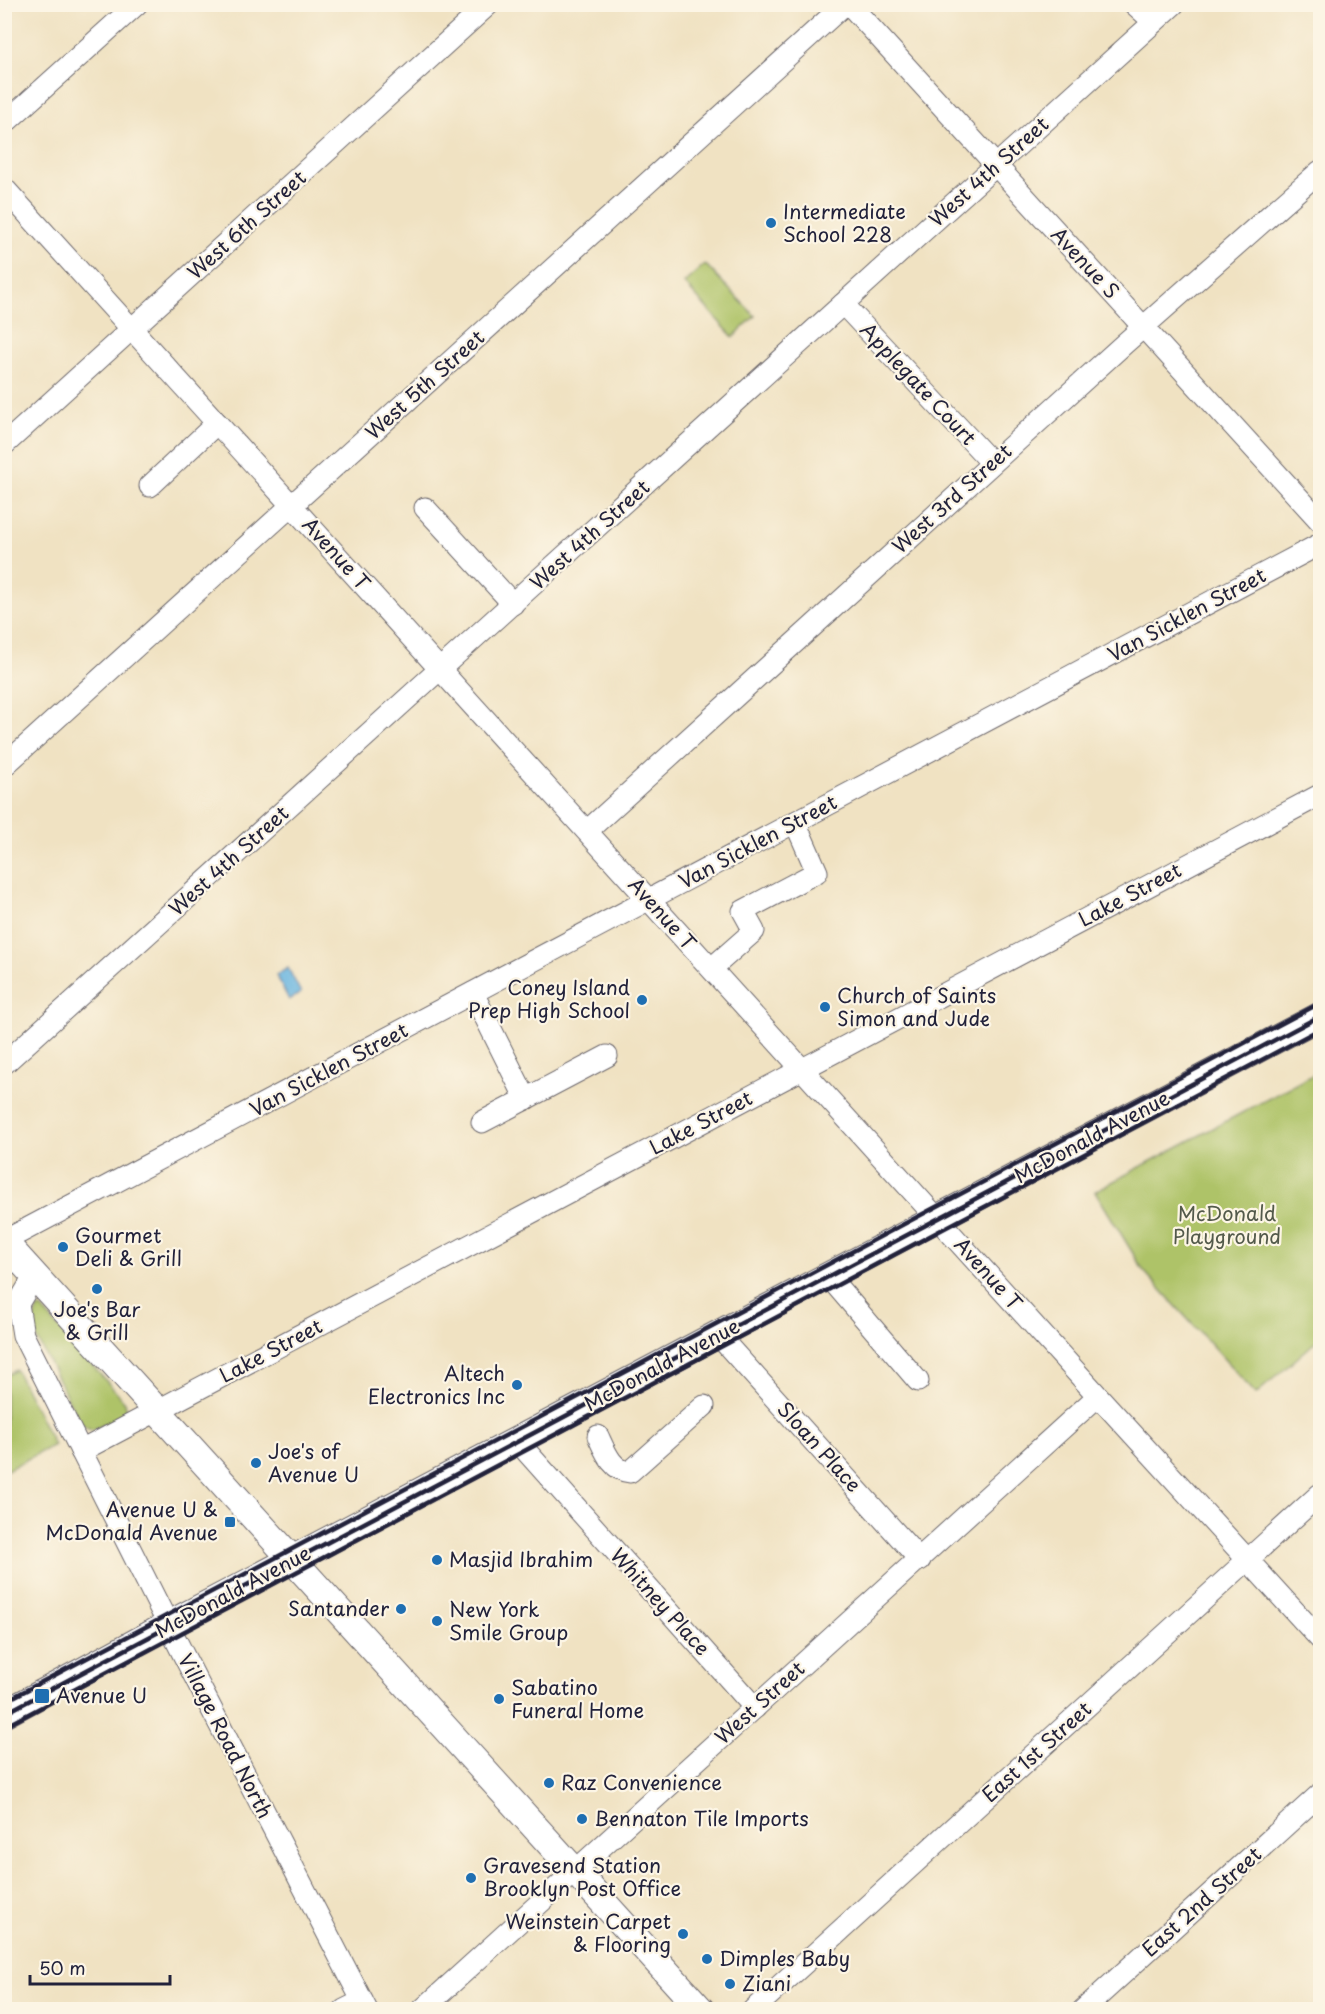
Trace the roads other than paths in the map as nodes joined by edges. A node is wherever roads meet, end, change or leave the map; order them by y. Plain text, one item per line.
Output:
1 (136, 4) edge
2 (489, 4) edge
3 (847, 4) edge
4 (1134, 4) edge
5 (1174, 4) edge
6 (1154, 22) junction
7 (4, 124) edge
8 (995, 166) junction
9 (1320, 171) edge
10 (4, 188) edge
11 (843, 304) junction
12 (1144, 326) junction
13 (132, 329) junction
14 (218, 423) junction
15 (4, 445) edge
16 (992, 463) junction
17 (150, 486) dead end
18 (292, 506) junction
19 (425, 508) dead end
20 (1320, 520) edge
21 (1320, 544) edge
22 (513, 604) junction
23 (441, 670) junction
24 (4, 766) edge
25 (1320, 795) edge
26 (795, 822) junction
27 (587, 831) junction
28 (649, 900) junction
29 (712, 968) junction
30 (473, 993) junction
31 (1320, 1016) edge
32 (607, 1056) dead end
33 (4, 1064) edge
34 (803, 1069) junction
35 (526, 1099) junction
36 (482, 1122) dead end
37 (938, 1219) junction
38 (4, 1241) edge
39 (35, 1275) junction
40 (829, 1277) junction
41 (718, 1335) junction
42 (918, 1381) dead end
43 (1098, 1396) junction
44 (704, 1406) dead end
45 (158, 1411) junction
46 (598, 1436) dead end
47 (518, 1442) junction
48 (81, 1451) junction
49 (1320, 1494) edge
50 (293, 1560) junction
51 (920, 1560) junction
52 (1248, 1560) junction
53 (168, 1625) junction
54 (1320, 1639) edge
55 (755, 1708) junction
56 (4, 1714) edge
57 (1320, 1794) edge
58 (576, 1871) junction
59 (358, 2007) edge
60 (422, 2010) edge
61 (701, 2010) edge
62 (753, 2010) edge
63 (1083, 2010) edge

1 - 7 street
2 - 13 street, West 6th Street
3 - 8 street, Avenue S
3 - 18 street, West 5th Street
4 - 6 street
5 - 6 street, West 4th Street
6 - 8 street, West 4th Street
8 - 11 street, West 4th Street
8 - 12 street, Avenue S
9 - 12 street, West 3rd Street
10 - 13 street, Avenue T
11 - 16 street, Applegate Court
11 - 22 street, West 4th Street
12 - 16 street, West 3rd Street
12 - 20 street, Avenue S
13 - 14 street, Avenue T
13 - 15 street, West 6th Street
14 - 17 street
14 - 18 street, Avenue T
16 - 27 street, West 3rd Street
18 - 23 street, Avenue T
18 - 24 street, West 5th Street
19 - 22 street
21 - 26 street, Van Sicklen Street
22 - 23 street, West 4th Street
23 - 27 street, Avenue T
23 - 33 street, West 4th Street
25 - 34 street, Lake Street
26 - 28 street, Van Sicklen Street
26 - 29 street
27 - 28 street, Avenue T
28 - 29 street, Avenue T
28 - 30 street, Van Sicklen Street
29 - 34 street, Avenue T
30 - 35 street
30 - 38 street, Van Sicklen Street
31 - 37 main road, McDonald Avenue
32 - 35 street
34 - 37 street, Avenue T
34 - 45 street, Lake Street
35 - 36 street
37 - 40 main road, McDonald Avenue
37 - 43 street, Avenue T
38 - 39 main road
39 - 45 main road
39 - 48 street, Village Road North
40 - 41 main road, McDonald Avenue
40 - 42 street
41 - 47 main road, McDonald Avenue
41 - 51 street, Sloan Place
43 - 51 street, West Street
43 - 52 street, Avenue T
44 - 46 street
45 - 48 street, Lake Street
45 - 50 main road
47 - 50 main road, McDonald Avenue
47 - 55 street, Whitney Place
48 - 53 street, Village Road North
49 - 52 street, East 1st Street
50 - 53 main road, McDonald Avenue
50 - 58 main road
51 - 55 street, West Street
52 - 54 street, Avenue T
52 - 62 street, East 1st Street
53 - 56 main road, McDonald Avenue
53 - 59 street, Village Road North
55 - 58 street, West Street
57 - 63 street, East 2nd Street
58 - 60 street, West Street
58 - 61 main road

